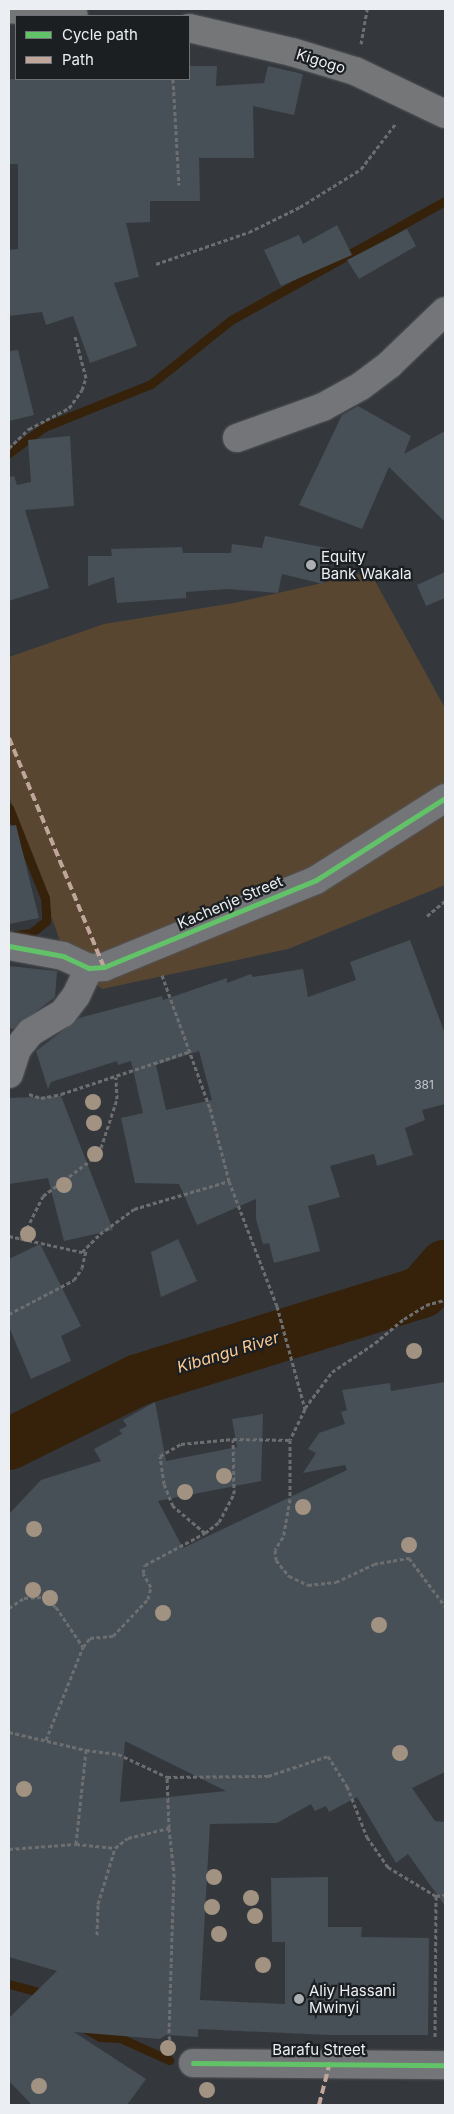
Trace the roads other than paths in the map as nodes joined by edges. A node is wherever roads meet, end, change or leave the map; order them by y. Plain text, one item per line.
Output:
1 (9, 9) edge
2 (65, 15) edge
3 (190, 28) edge
4 (445, 114) edge
5 (445, 311) edge
6 (237, 438) dead end
7 (445, 798) edge
8 (9, 946) edge
9 (88, 968) junction
10 (16, 1082) edge
11 (193, 2063) road end
12 (440, 2065) edge

1 - 2 main road
3 - 4 main road, Kigogo
5 - 6 street
7 - 9 street, Kachenje Street
8 - 9 street
9 - 10 street
11 - 12 street, Barafu Street

